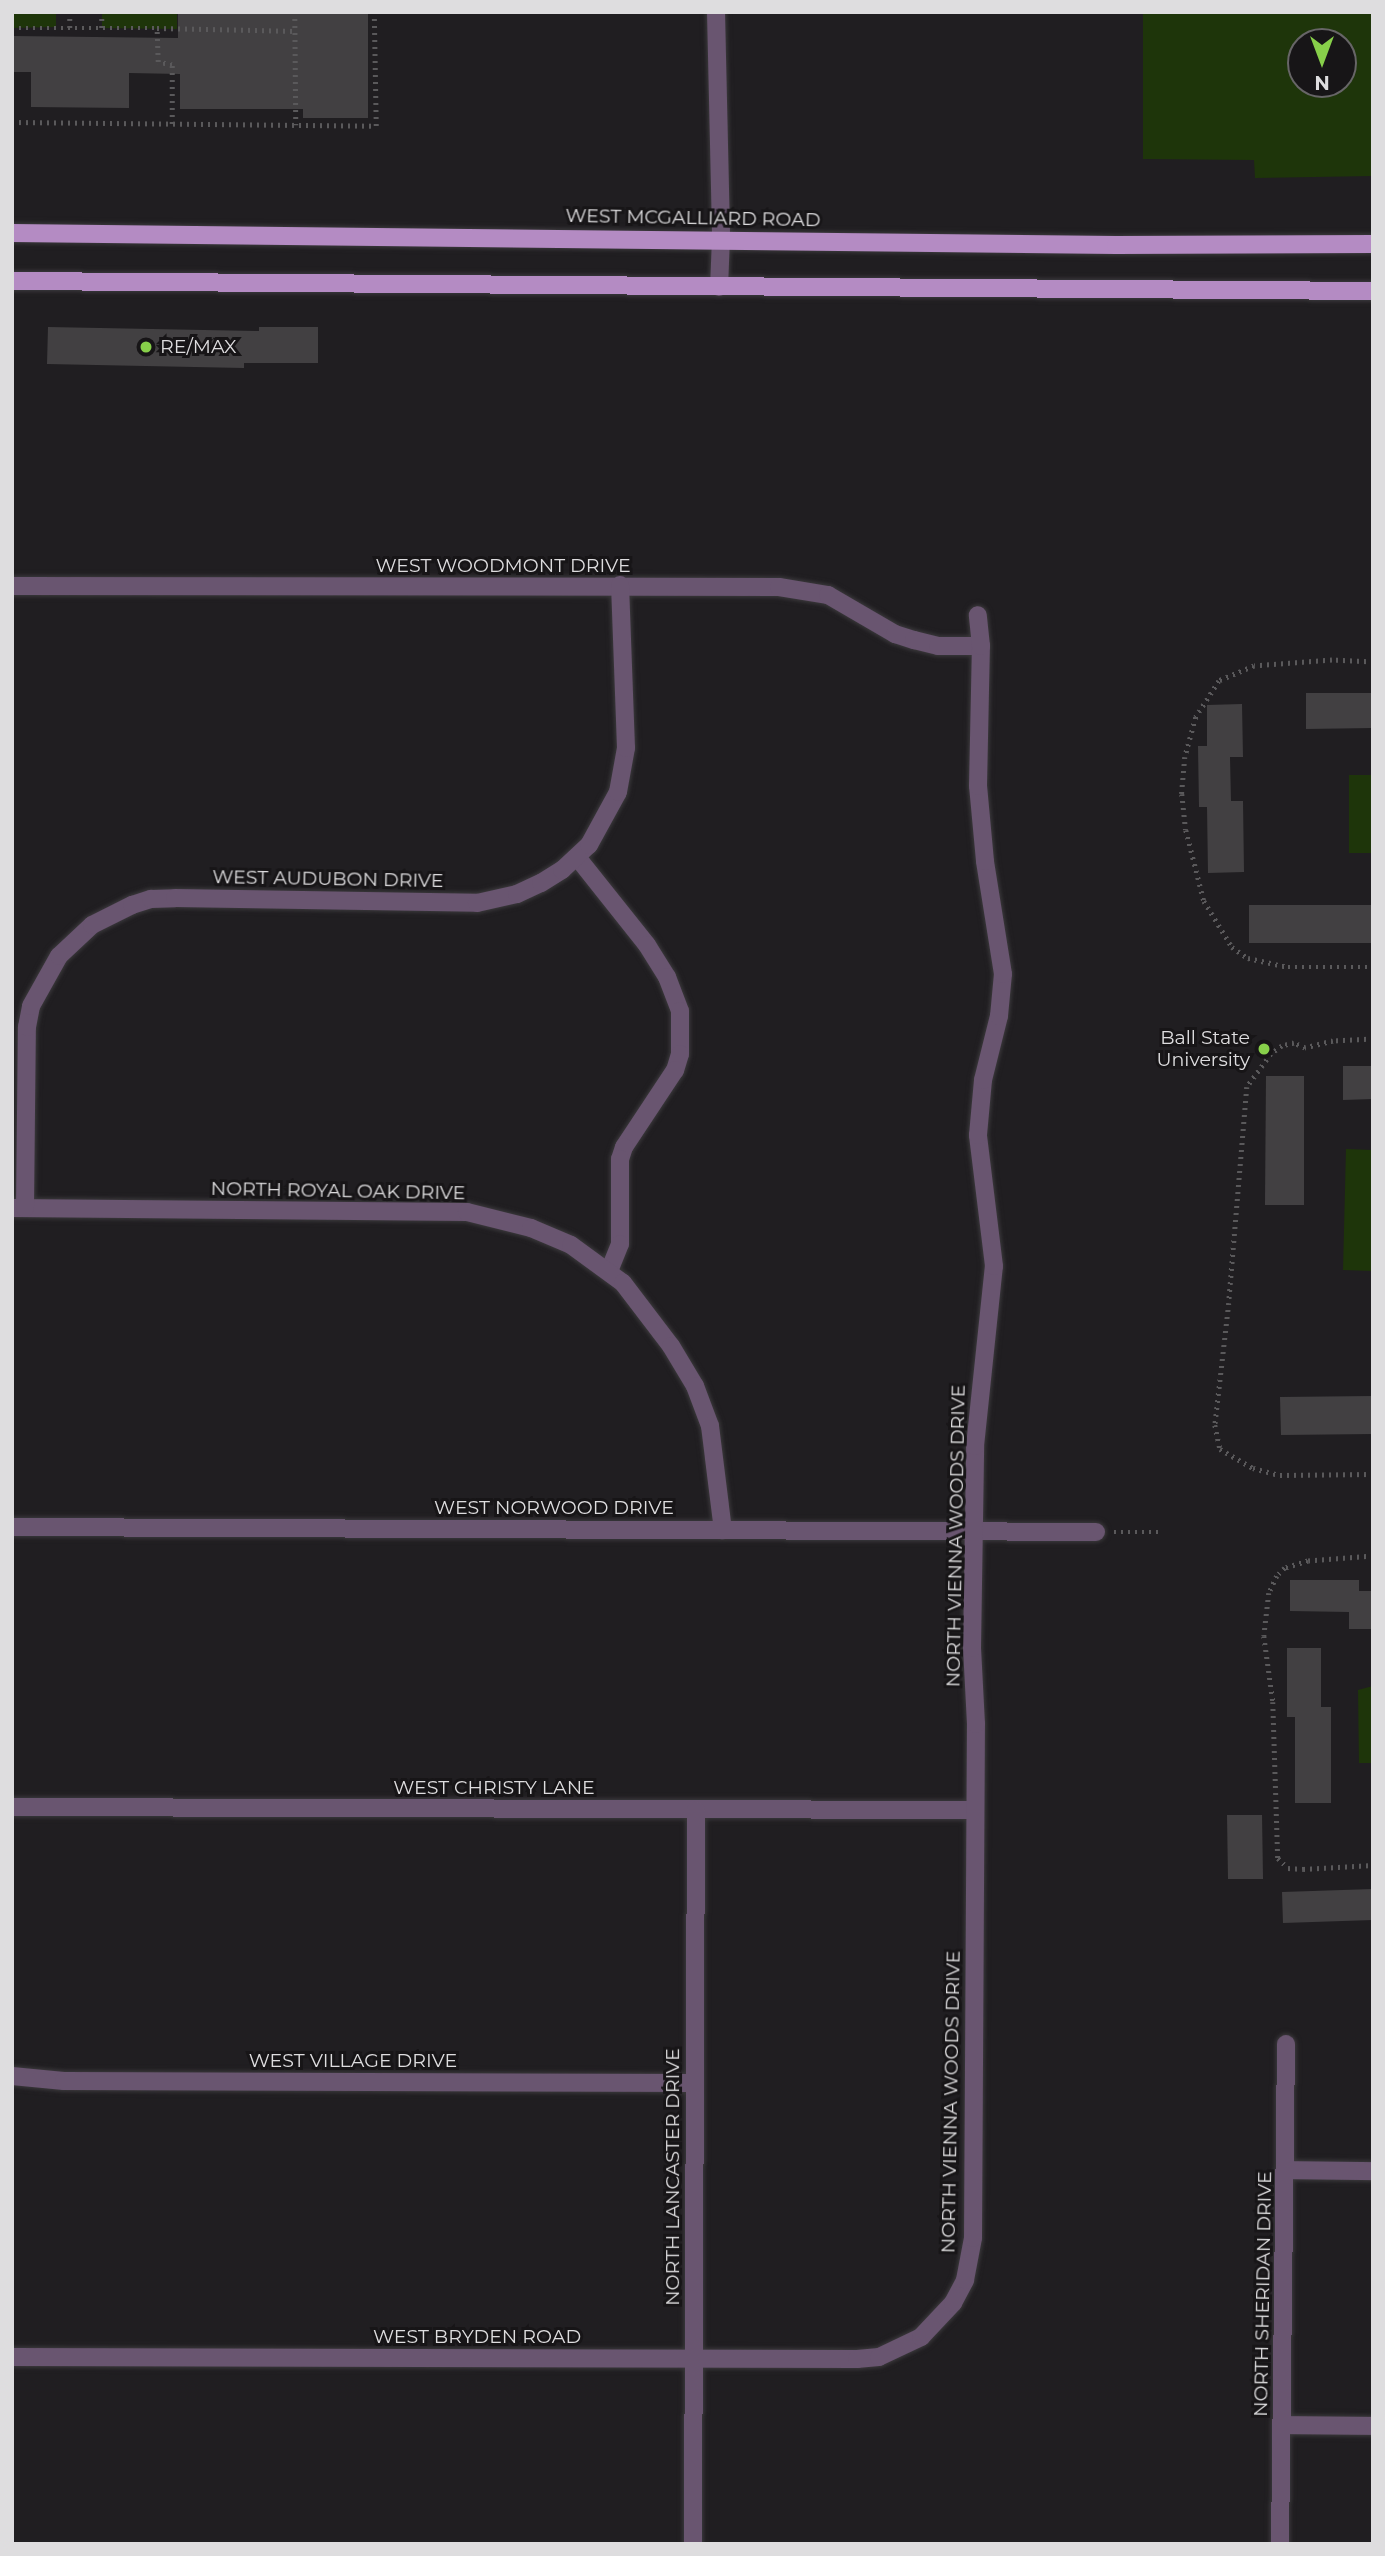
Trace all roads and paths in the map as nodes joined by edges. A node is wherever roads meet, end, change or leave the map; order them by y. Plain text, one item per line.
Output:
1 (70, 12) edge
2 (102, 12) edge
3 (295, 12) edge
4 (374, 12) edge
5 (716, 12) edge
6 (12, 27) edge
7 (70, 28) junction
8 (102, 28) junction
9 (157, 28) junction
10 (295, 31) junction
11 (12, 122) edge
12 (172, 124) junction
13 (296, 125) junction
14 (12, 233) edge
15 (721, 238) junction
16 (1373, 244) edge
17 (12, 281) edge
18 (719, 287) junction
19 (1373, 291) edge
20 (620, 585) junction
21 (12, 586) edge
22 (978, 615) dead end
23 (981, 646) junction
24 (1373, 662) edge
25 (577, 857) junction
26 (1373, 967) edge
27 (1373, 1040) edge
28 (19, 1208) edge
29 (609, 1271) junction
30 (1373, 1474) edge
31 (12, 1527) edge
32 (723, 1530) junction
33 (973, 1531) junction
34 (1096, 1532) joint
35 (1160, 1532) dead end
36 (1373, 1556) edge
37 (12, 1807) edge
38 (696, 1810) junction
39 (975, 1810) junction
40 (1373, 1865) edge
41 (1286, 2044) dead end
42 (12, 2076) edge
43 (695, 2083) junction
44 (1285, 2170) junction
45 (1373, 2171) edge
46 (933, 2326) joint
47 (12, 2357) edge
48 (694, 2359) junction
49 (1283, 2425) junction
50 (1373, 2426) edge
51 (693, 2544) edge
52 (1280, 2544) edge

1 - 7 path
2 - 8 path
3 - 10 path
4 - 13 path
5 - 15 street
6 - 7 path
7 - 8 path
8 - 9 path
9 - 10 path
9 - 12 path
10 - 13 path
11 - 12 path
12 - 13 path
14 - 15 main road, WEST MCGALLIARD ROAD
15 - 16 main road, WEST MCGALLIARD ROAD
15 - 18 street
17 - 18 main road
18 - 19 main road
20 - 21 street, WEST WOODMONT DRIVE
20 - 23 street, WEST WOODMONT DRIVE
20 - 25 street, WEST AUDUBON DRIVE
22 - 23 street, NORTH VIENNA WOODS DRIVE
23 - 33 street, NORTH VIENNA WOODS DRIVE
24 - 26 path
25 - 28 street, WEST AUDUBON DRIVE
25 - 29 street
27 - 30 path
28 - 29 street, NORTH ROYAL OAK DRIVE
29 - 32 street, NORTH ROYAL OAK DRIVE
31 - 32 street, WEST NORWOOD DRIVE
32 - 33 street, WEST NORWOOD DRIVE
33 - 34 street, WEST NORWOOD DRIVE
33 - 39 street, NORTH VIENNA WOODS DRIVE
34 - 35 path
36 - 40 path
37 - 38 street, WEST CHRISTY LANE
38 - 39 street, WEST CHRISTY LANE
38 - 43 street, NORTH LANCASTER DRIVE
39 - 46 street, NORTH VIENNA WOODS DRIVE
41 - 44 street, NORTH SHERIDAN DRIVE
42 - 43 street, WEST VILLAGE DRIVE
43 - 48 street, NORTH LANCASTER DRIVE
44 - 45 street
44 - 49 street, NORTH SHERIDAN DRIVE
46 - 48 street, WEST BRYDEN ROAD
47 - 48 street, WEST BRYDEN ROAD
48 - 51 street, NORTH LANCASTER DRIVE
49 - 50 street
49 - 52 street, NORTH SHERIDAN DRIVE

